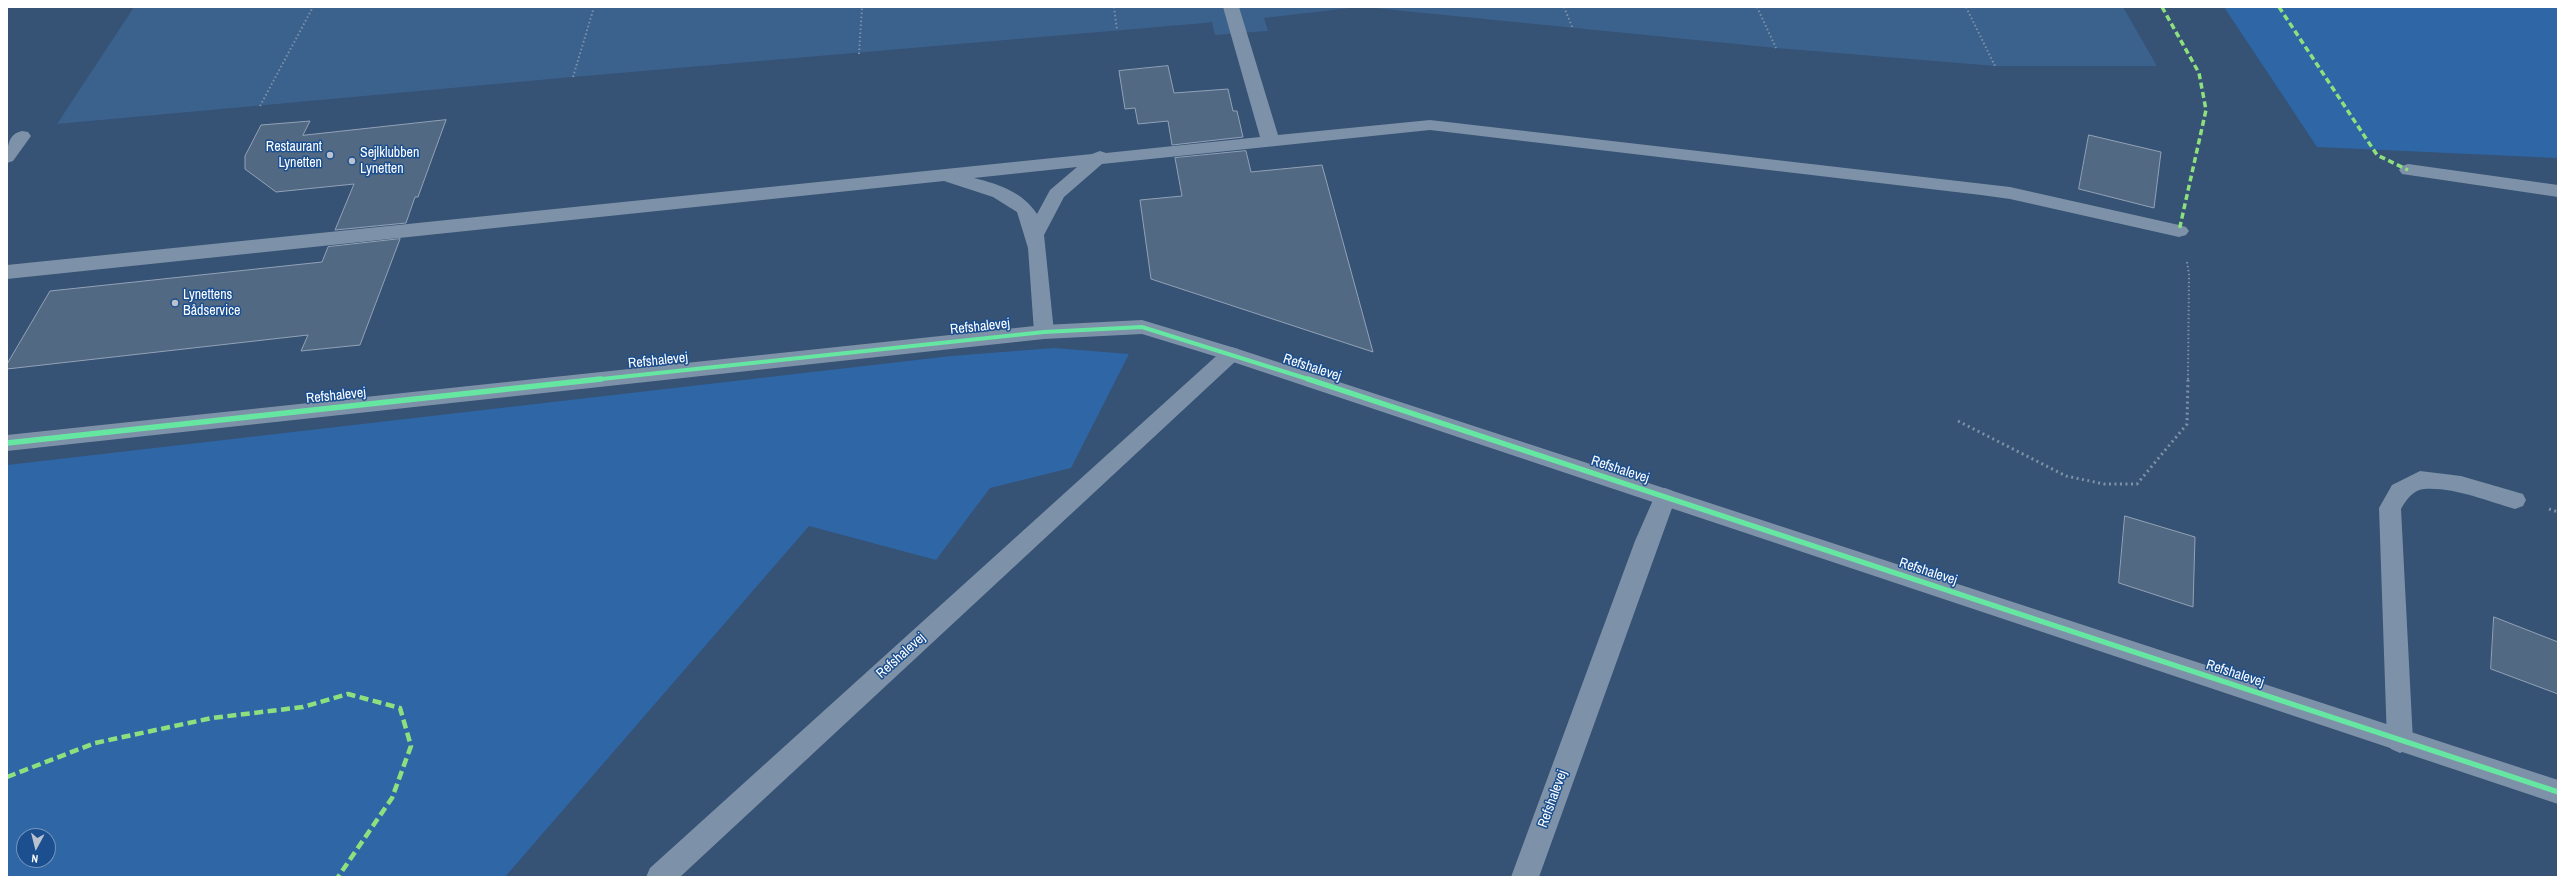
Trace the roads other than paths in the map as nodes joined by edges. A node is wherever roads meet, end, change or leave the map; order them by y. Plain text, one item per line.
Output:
1 (1231, 7) edge
2 (22, 136) dead end
3 (1270, 140) junction
4 (7, 158) edge
5 (1100, 158) junction
6 (2408, 170) dead end
7 (939, 175) junction
8 (2558, 191) edge
9 (2179, 231) road end
10 (1036, 232) junction
11 (7, 272) edge
12 (1044, 332) junction
13 (1231, 354) junction
14 (7, 443) edge
15 (1666, 497) junction
16 (2515, 500) dead end
17 (2400, 741) junction
18 (2558, 792) edge
19 (660, 877) edge
20 (1525, 877) edge

1 - 3 street
2 - 4 street
3 - 5 street
3 - 9 street
5 - 7 street
5 - 10 street
6 - 8 street
7 - 10 street
7 - 11 street
10 - 12 street
12 - 13 street, Refshalevej
12 - 14 street, Refshalevej
13 - 15 street, Refshalevej
13 - 19 street, Refshalevej
15 - 17 street, Refshalevej
15 - 20 street, Refshalevej
16 - 17 street
17 - 18 street, Refshalevej

